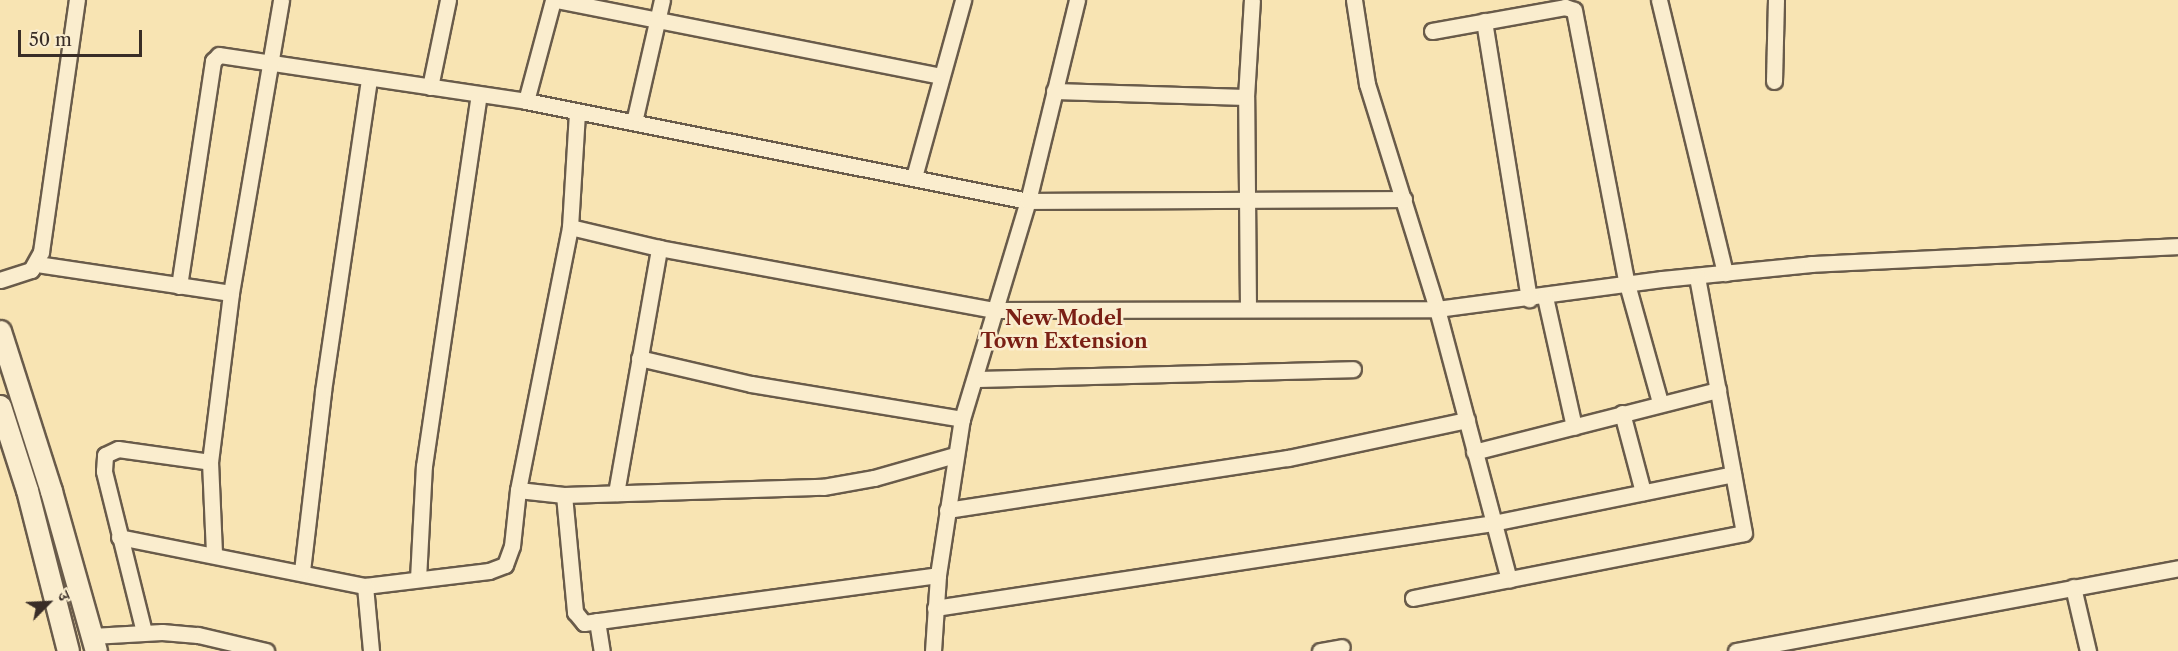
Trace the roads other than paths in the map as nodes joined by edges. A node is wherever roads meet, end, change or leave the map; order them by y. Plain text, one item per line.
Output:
1 (77, 0) edge
2 (281, 0) edge
3 (448, 0) edge
4 (555, 0) edge
5 (662, 0) edge
6 (963, 0) edge
7 (1077, 0) edge
8 (1252, 0) edge
9 (1354, 0) edge
10 (1659, 0) edge
11 (1776, 0) edge
12 (658, 20) junction
13 (1484, 21) junction
14 (1432, 31) dead end
15 (272, 64) junction
16 (941, 76) junction
17 (369, 80) junction
18 (1774, 81) dead end
19 (430, 87) junction
20 (1054, 91) junction
21 (479, 95) junction
22 (1246, 97) junction
23 (526, 101) junction
24 (577, 113) junction
25 (634, 122) junction
26 (914, 177) junction
27 (1404, 199) junction
28 (1028, 201) junction
29 (1249, 202) junction
30 (570, 227) junction
31 (2178, 246) edge
32 (660, 248) junction
33 (37, 264) junction
34 (1725, 273) junction
35 (1697, 276) junction
36 (0, 280) edge
37 (1627, 284) junction
38 (179, 286) junction
39 (231, 293) junction
40 (1537, 298) junction
41 (1248, 308) junction
42 (1437, 309) junction
43 (995, 310) junction
44 (0, 331) edge
45 (639, 358) junction
46 (1353, 369) dead end
47 (976, 379) junction
48 (1718, 390) junction
49 (1660, 402) junction
50 (0, 406) edge
51 (1622, 412) junction
52 (962, 419) junction
53 (1467, 420) junction
54 (1575, 427) junction
55 (1474, 452) junction
56 (955, 455) junction
57 (210, 462) junction
58 (1734, 474) junction
59 (518, 490) junction
60 (1643, 492) junction
61 (616, 493) junction
62 (564, 495) junction
63 (947, 510) junction
64 (1493, 523) junction
65 (119, 537) junction
66 (214, 553) junction
67 (2178, 568) edge
68 (302, 572) junction
69 (938, 575) junction
70 (418, 579) junction
71 (1509, 580) junction
72 (366, 586) junction
73 (2073, 587) junction
74 (1413, 598) dead end
75 (935, 608) junction
76 (597, 621) junction
77 (144, 632) junction
78 (94, 644) edge
79 (1342, 647) dead end
80 (1770, 648) edge
81 (68, 651) edge
82 (266, 651) edge
83 (371, 651) edge
84 (602, 651) edge
85 (933, 651) edge
86 (1320, 651) edge
87 (1736, 651) edge
88 (2088, 651) edge

1 - 33 street
2 - 15 street
3 - 19 street
4 - 12 street
4 - 23 street
5 - 12 street
6 - 16 street
7 - 20 street
8 - 22 street
9 - 27 street
10 - 34 street
11 - 18 street
12 - 16 street
12 - 25 street
13 - 14 street
13 - 37 street
13 - 40 street
15 - 17 street
15 - 38 street
15 - 39 street
16 - 26 street
17 - 19 street
17 - 68 street
19 - 21 street
20 - 22 street
20 - 28 street
21 - 23 street
21 - 70 street
22 - 29 street
23 - 24 street
24 - 25 street
24 - 30 street
25 - 26 street
26 - 28 street
27 - 29 street
27 - 42 street
28 - 29 street
28 - 43 street
29 - 41 street
30 - 32 street
30 - 59 street
31 - 34 street
32 - 43 street
32 - 45 street
33 - 36 street
33 - 38 street
34 - 35 street
35 - 37 street
35 - 48 street
37 - 40 street
37 - 49 street
38 - 39 street
39 - 57 street
40 - 42 street
40 - 54 street
41 - 42 street
41 - 43 street
42 - 53 street
43 - 47 street
44 - 78 main road
45 - 52 street
45 - 61 street
46 - 47 street
47 - 52 street
48 - 49 street
48 - 58 street
49 - 51 street
50 - 81 main road
51 - 54 street
51 - 60 street
52 - 56 street
53 - 55 street
53 - 63 street
54 - 55 street
55 - 64 street
56 - 61 street
56 - 63 street
57 - 65 street
57 - 66 street
58 - 60 street
58 - 71 street
59 - 62 street
59 - 70 street
60 - 64 street
61 - 62 street
62 - 76 street
63 - 69 street
64 - 71 street
64 - 75 street
65 - 66 street
65 - 77 street
66 - 68 street
67 - 73 street
68 - 72 street
69 - 75 street
69 - 76 street
70 - 72 street
71 - 74 street
72 - 83 street
73 - 80 street
73 - 88 street
75 - 85 street
76 - 84 street
77 - 78 street
77 - 82 street
79 - 86 street
80 - 87 street

